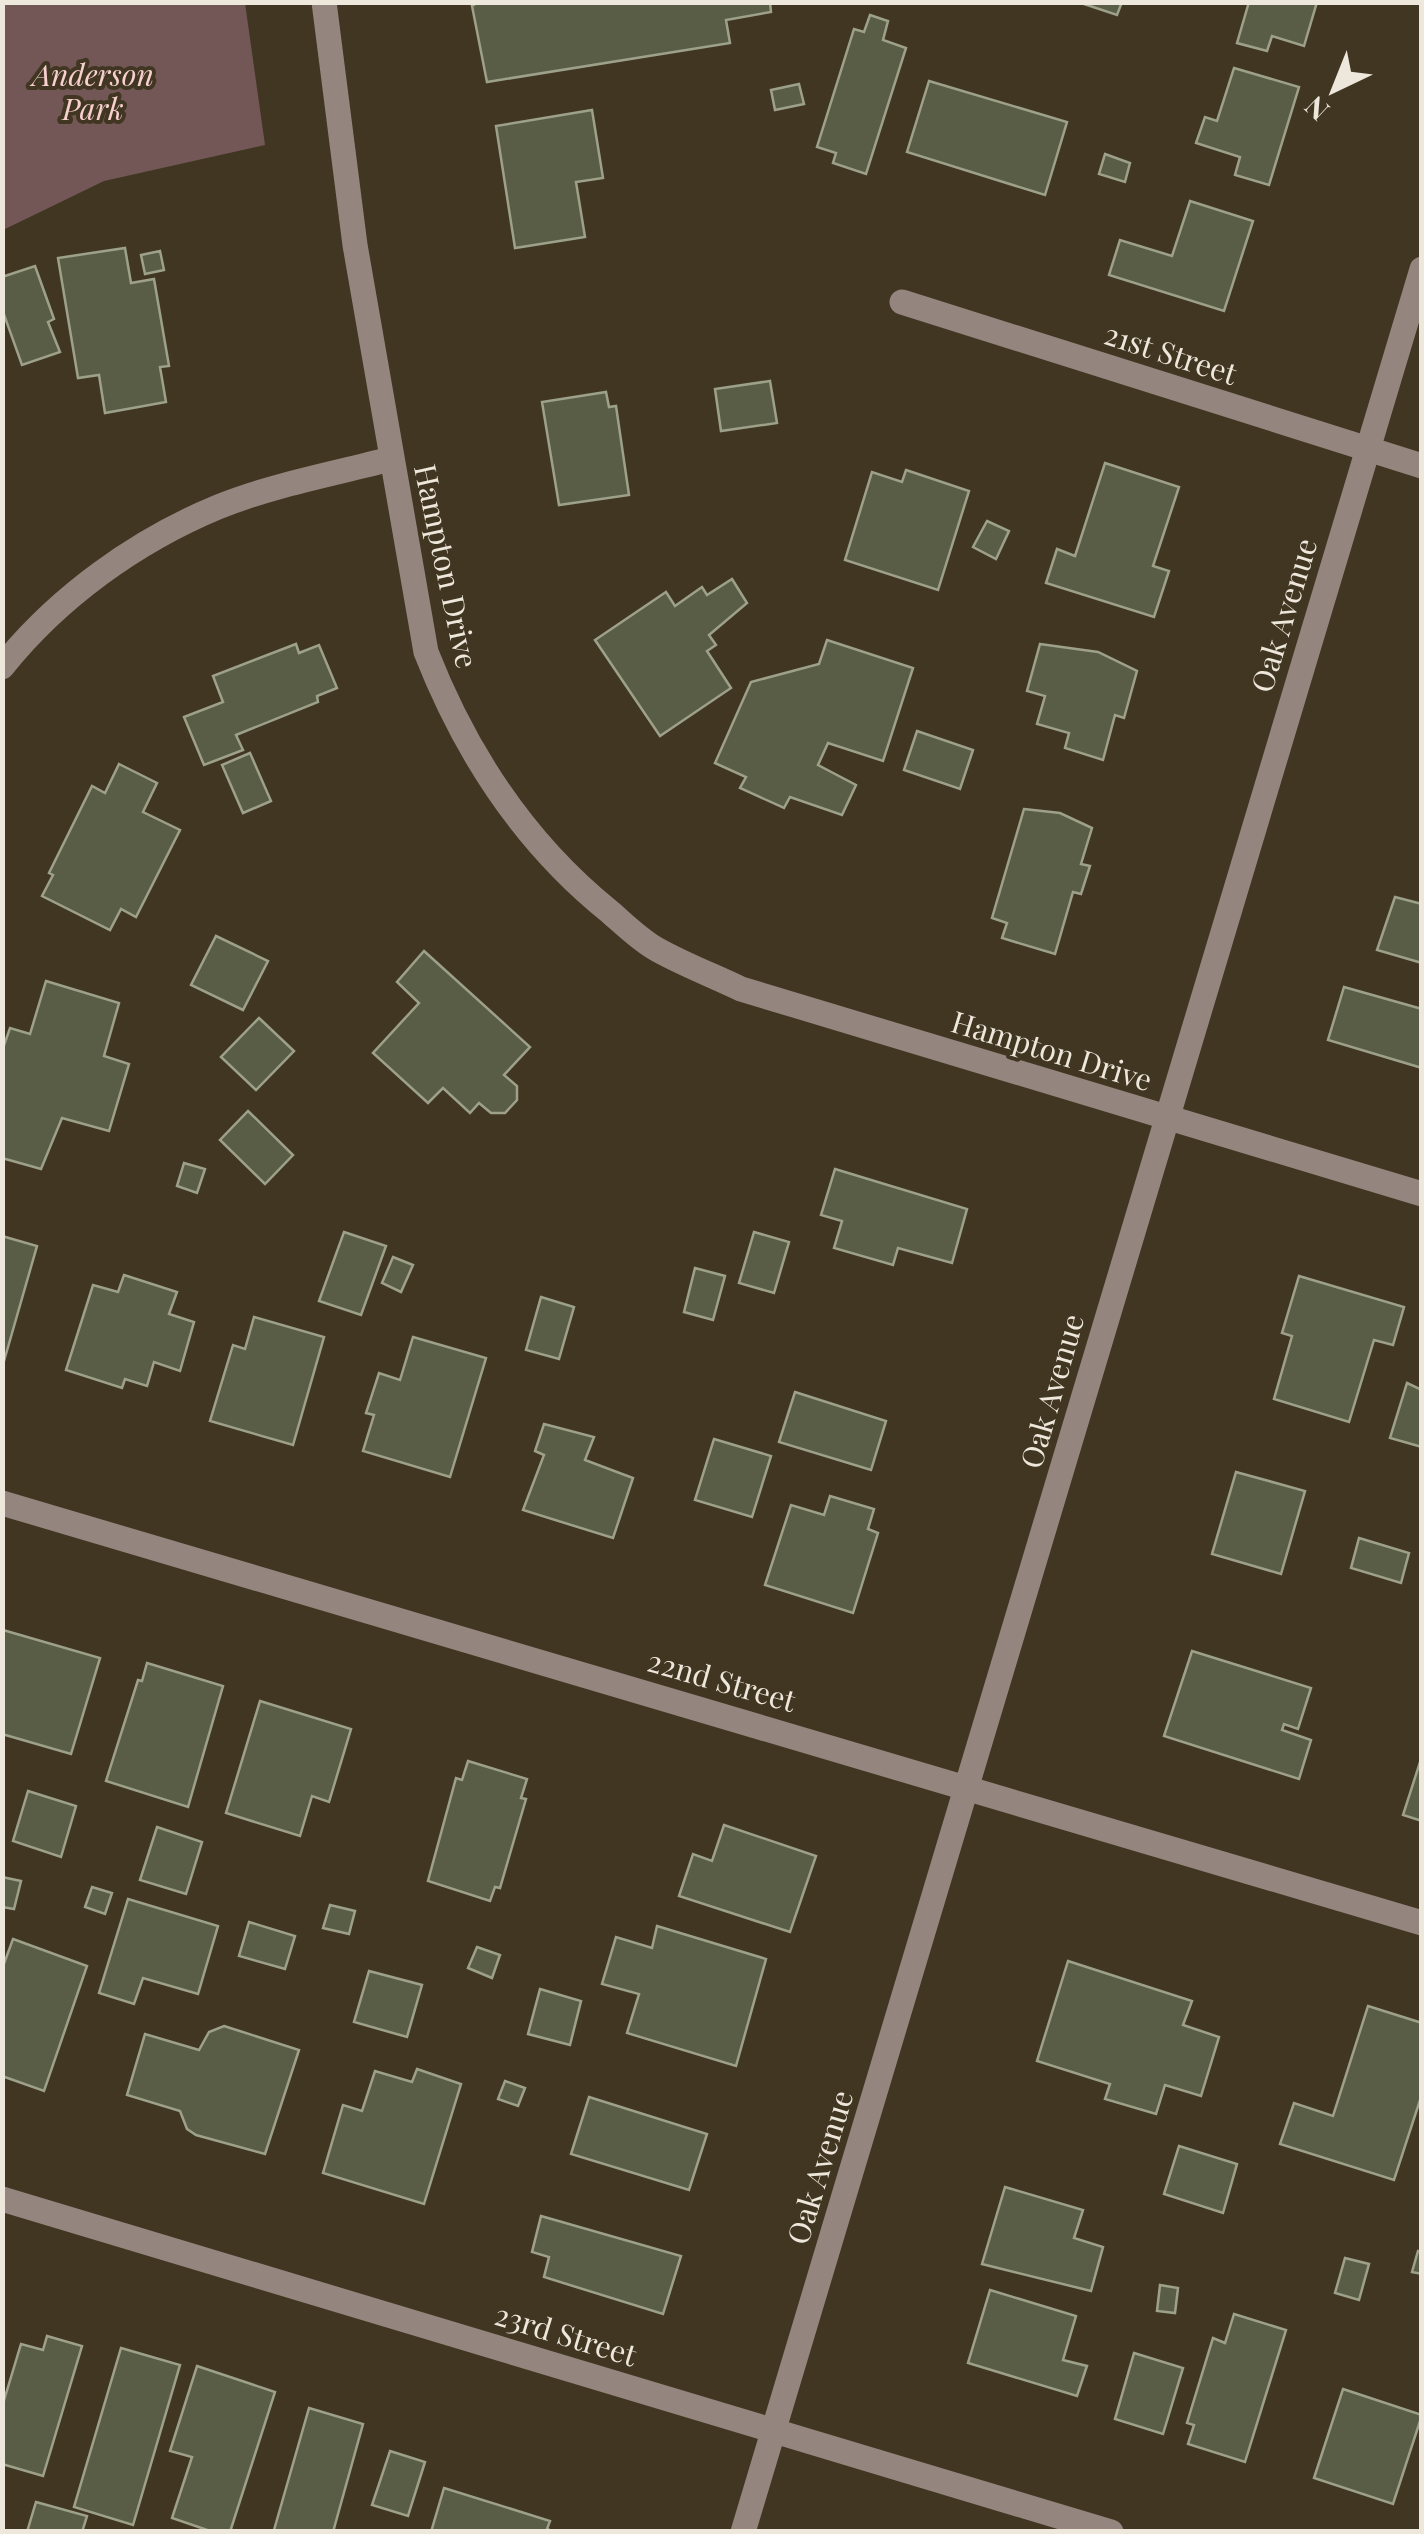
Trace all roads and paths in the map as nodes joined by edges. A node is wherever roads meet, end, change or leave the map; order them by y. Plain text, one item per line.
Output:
1 (324, 2) edge
2 (1422, 269) edge
3 (902, 302) dead end
4 (1367, 450) junction
5 (390, 459) junction
6 (1422, 466) edge
7 (2, 667) edge
8 (1165, 1118) junction
9 (1422, 1194) edge
10 (2, 1503) edge
11 (968, 1786) junction
12 (1422, 1923) edge
13 (2, 2200) edge
14 (773, 2430) junction
15 (744, 2532) edge
16 (1111, 2532) edge

1 - 5 street, Hampton Drive
2 - 4 street, Oak Avenue
3 - 4 street, 21st Street
4 - 6 street, 21st Street
4 - 8 street, Oak Avenue
5 - 7 street
5 - 8 street, Hampton Drive
8 - 9 street, Hampton Drive
8 - 11 street, Oak Avenue
10 - 11 street, 22nd Street
11 - 12 street, 22nd Street
11 - 14 street, Oak Avenue
13 - 14 street, 23rd Street
14 - 15 street, Oak Avenue
14 - 16 street, 23rd Street

